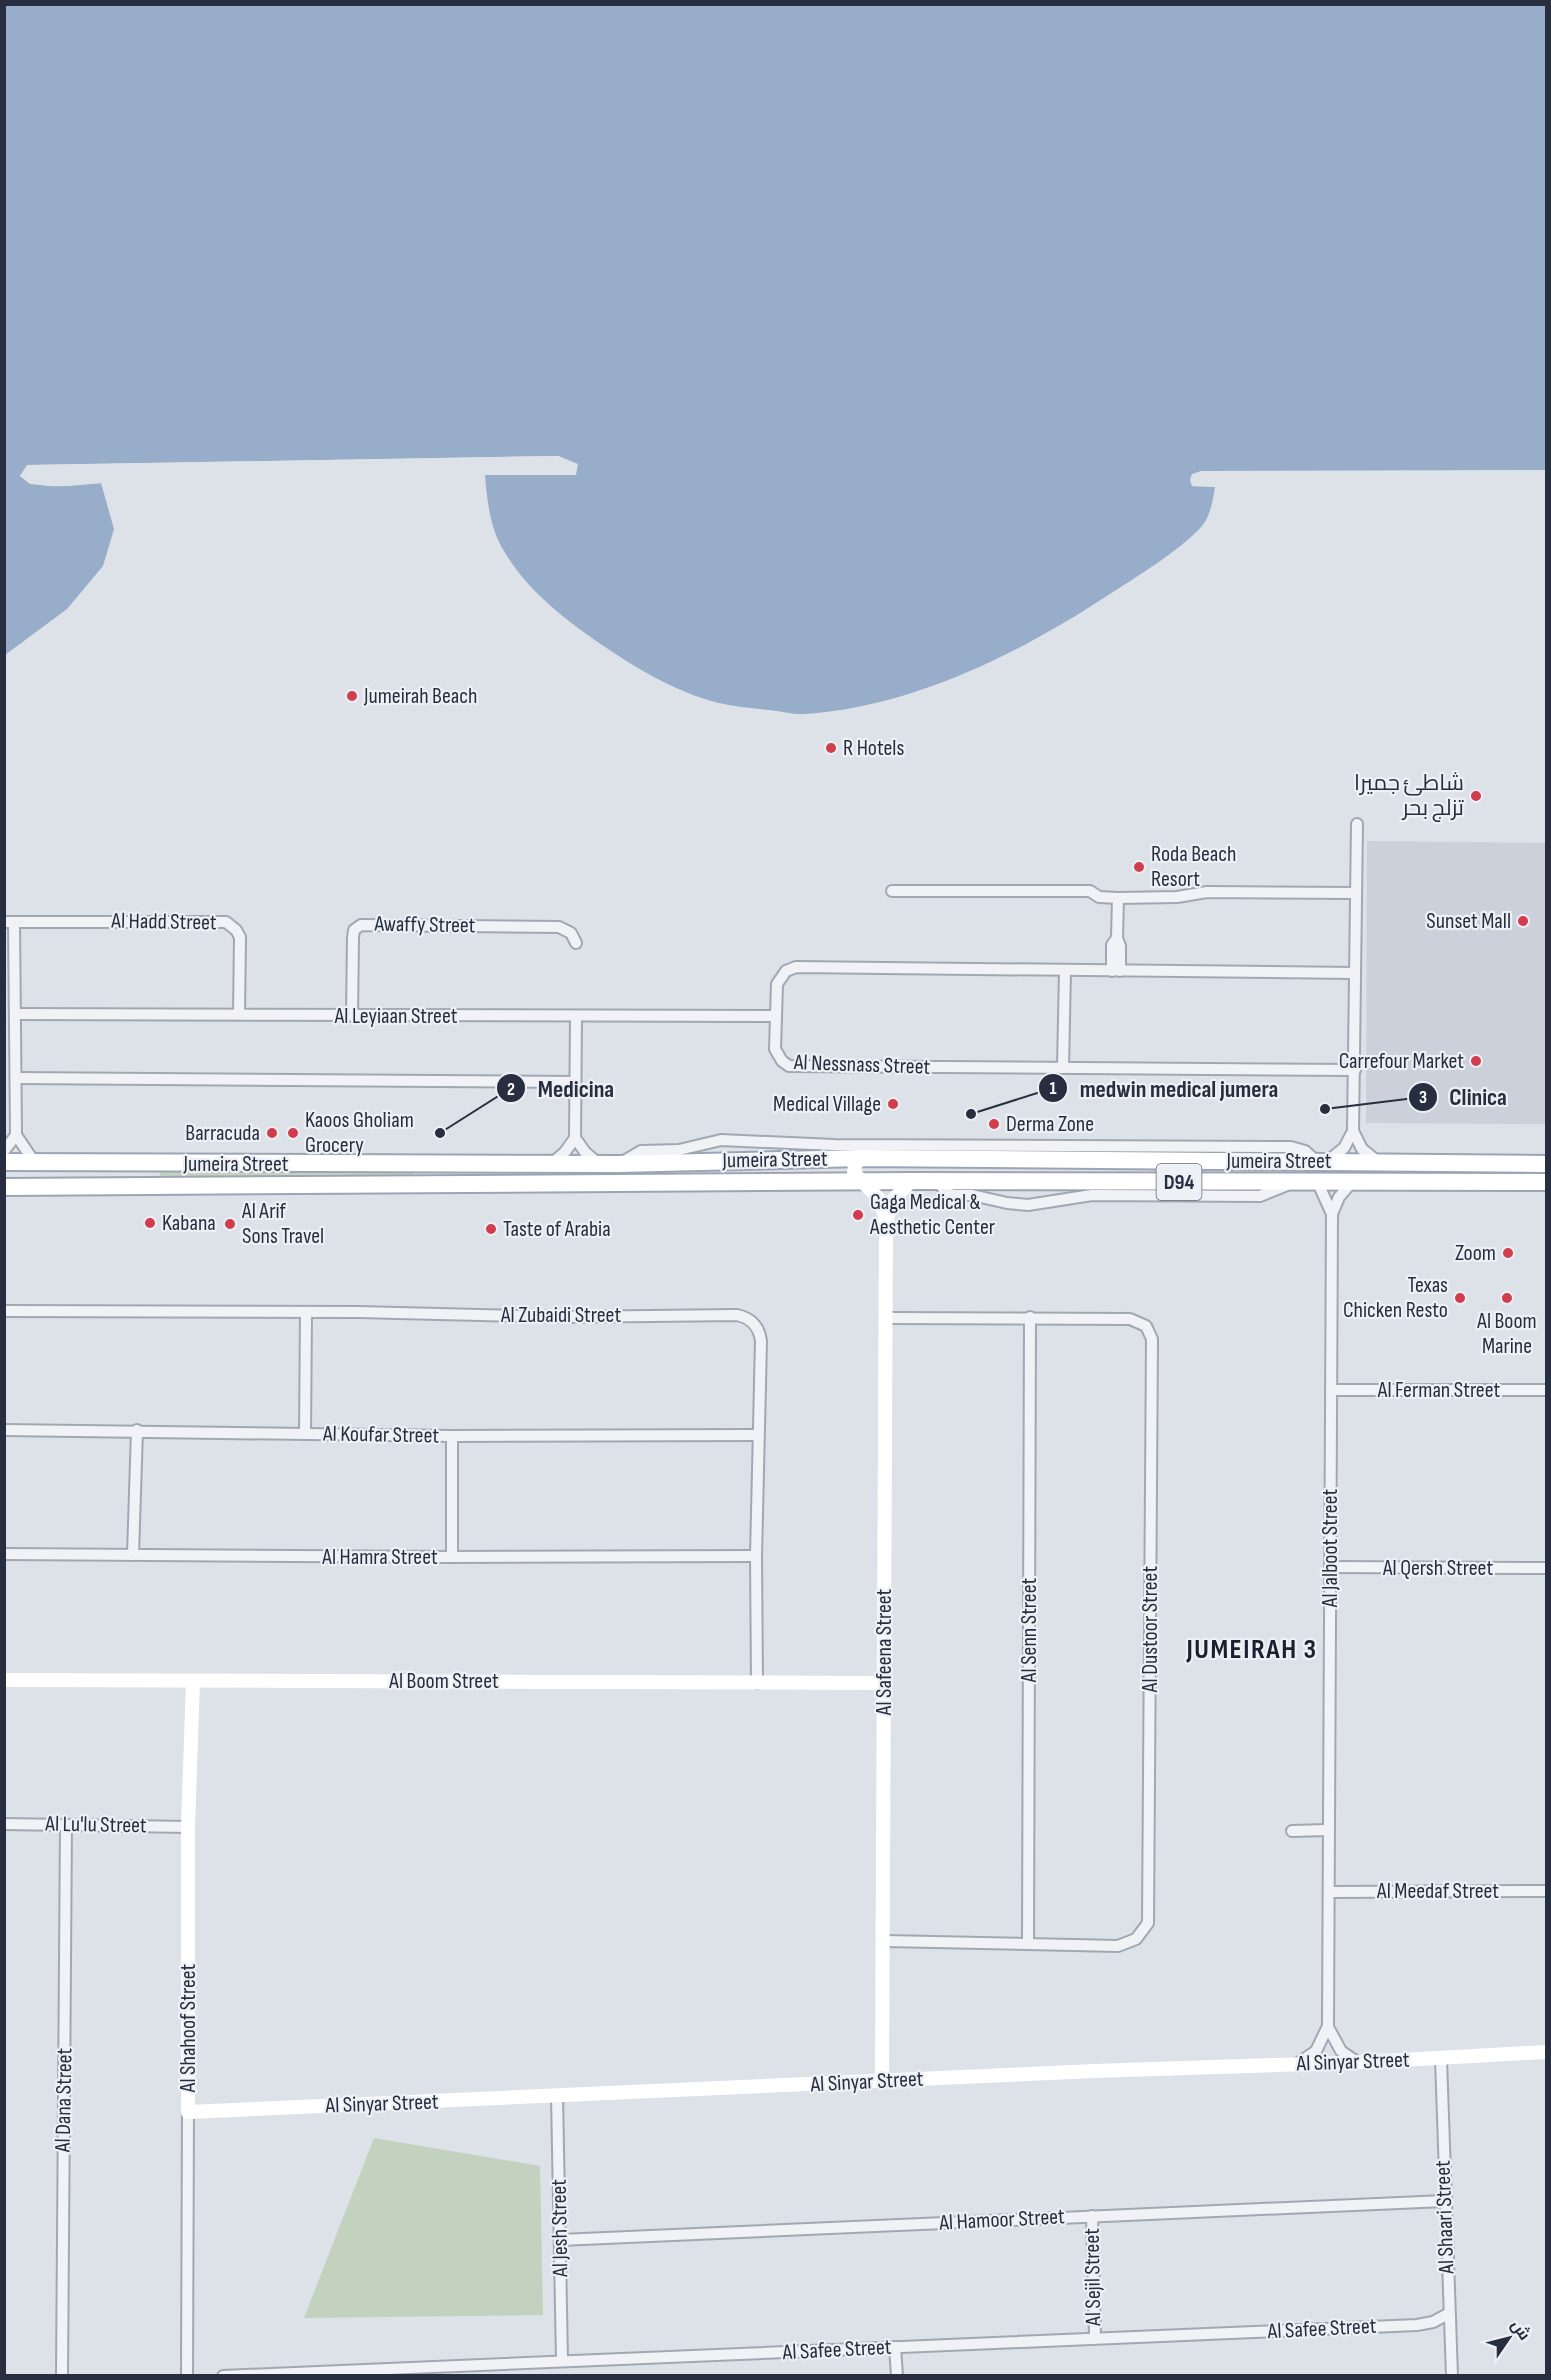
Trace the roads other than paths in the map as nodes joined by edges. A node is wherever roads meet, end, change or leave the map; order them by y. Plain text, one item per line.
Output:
1 (1357, 824) dead end
2 (892, 891) dead end
3 (1356, 894) junction
4 (1118, 898) junction
5 (9, 922) edge
6 (576, 943) dead end
7 (1065, 971) junction
8 (1116, 971) junction
9 (1354, 973) junction
10 (15, 1014) junction
11 (238, 1014) junction
12 (352, 1016) junction
13 (776, 1016) junction
14 (576, 1017) junction
15 (1063, 1068) junction
16 (1355, 1070) junction
17 (16, 1078) junction
18 (575, 1082) junction
19 (1353, 1131) junction
20 (16, 1136) junction
21 (575, 1138) junction
22 (4, 1151) edge
23 (861, 1158) junction
24 (807, 1159) junction
25 (1322, 1161) junction
26 (1377, 1161) junction
27 (4, 1162) edge
28 (35, 1163) junction
29 (552, 1163) junction
30 (598, 1164) junction
31 (619, 1164) junction
32 (1546, 1164) edge
33 (811, 1181) junction
34 (861, 1181) junction
35 (911, 1181) junction
36 (1317, 1181) junction
37 (1353, 1181) junction
38 (1546, 1182) edge
39 (4, 1187) edge
40 (1332, 1214) junction
41 (886, 1222) junction
42 (4, 1311) edge
43 (306, 1313) junction
44 (1030, 1317) junction
45 (886, 1318) junction
46 (1331, 1390) junction
47 (1546, 1390) edge
48 (4, 1430) edge
49 (137, 1430) junction
50 (305, 1434) junction
51 (758, 1435) junction
52 (452, 1436) junction
53 (4, 1554) edge
54 (133, 1555) junction
55 (756, 1556) junction
56 (452, 1557) junction
57 (1330, 1568) junction
58 (1546, 1568) edge
59 (4, 1680) edge
60 (193, 1681) junction
61 (757, 1683) junction
62 (884, 1683) junction
63 (4, 1824) edge
64 (66, 1824) junction
65 (188, 1827) junction
66 (1327, 1830) junction
67 (1292, 1831) dead end
68 (1546, 1891) edge
69 (1329, 1892) junction
70 (885, 1941) junction
71 (1028, 1943) junction
72 (1328, 2026) junction
73 (1546, 2052) edge
74 (1440, 2059) junction
75 (1359, 2063) junction
76 (1296, 2065) junction
77 (882, 2081) junction
78 (557, 2096) junction
79 (188, 2112) junction
80 (1444, 2201) junction
81 (1092, 2216) junction
82 (560, 2240) junction
83 (1448, 2314) junction
84 (1095, 2337) junction
85 (895, 2347) junction
86 (562, 2361) junction
87 (347, 2374) edge
88 (62, 2376) edge
89 (187, 2376) edge
90 (223, 2376) edge
91 (897, 2376) edge
92 (1452, 2376) edge

1 - 3 street
2 - 4 street
3 - 4 street
3 - 9 street
4 - 8 street
5 - 10 street
5 - 11 street, Al Hadd Street
6 - 12 street, Awaffy Street
7 - 8 street, Al Nessnass Street
7 - 13 street, Al Nessnass Street
7 - 15 street
8 - 9 street, Al Nessnass Street
9 - 16 street
10 - 11 street, Al Leyiaan Street
10 - 17 street
11 - 12 street, Al Leyiaan Street
12 - 14 street, Al Leyiaan Street
13 - 14 street, Al Leyiaan Street
13 - 15 street, Al Nessnass Street
14 - 18 street
15 - 16 street, Al Nessnass Street
16 - 19 street
17 - 18 street
17 - 20 street
18 - 21 street
19 - 25 street
19 - 26 street
20 - 22 street
20 - 28 street
21 - 29 street
21 - 30 street
23 - 24 main road, Jumeira Street / D94
23 - 25 main road, Jumeira Street / D94
23 - 34 street
24 - 31 main road, Jumeira Street / D94
24 - 33 main road
25 - 26 main road, Jumeira Street / D94
25 - 31 street
26 - 32 main road, Jumeira Street / D94
27 - 28 main road, Jumeira Street / D94
28 - 29 main road, Jumeira Street / D94
29 - 30 main road, Jumeira Street / D94
30 - 31 main road, Jumeira Street / D94
33 - 34 main road, Jumeira Street / D94
33 - 39 main road, Jumeira Street / D94
34 - 35 main road, Jumeira Street / D94
34 - 41 street, Al Safeena Street
35 - 36 main road, Jumeira Street / D94
35 - 41 street, Al Safeena Street
36 - 37 main road, Jumeira Street / D94
36 - 40 street, Al Jalboot Street
37 - 38 main road, Jumeira Street / D94
37 - 40 street, Al Jalboot Street
40 - 46 street, Al Jalboot Street
41 - 45 street, Al Safeena Street
42 - 43 street, Al Zubaidi Street
43 - 50 street
43 - 51 street, Al Zubaidi Street
44 - 45 street, Al Dustoor Street
44 - 71 street, Al Senn Street
44 - 71 street, Al Dustoor Street
45 - 62 street, Al Safeena Street
46 - 47 street, Al Ferman Street
46 - 57 street, Al Jalboot Street
48 - 49 street, Al Koufar Street
49 - 50 street, Al Koufar Street
49 - 54 street
50 - 52 street, Al Koufar Street
51 - 52 street, Al Koufar Street
51 - 55 street, Al Zubaidi Street
52 - 56 street
53 - 54 street, Al Hamra Street
54 - 56 street, Al Hamra Street
55 - 56 street, Al Hamra Street
55 - 61 street, Al Zubaidi Street
57 - 58 street, Al Qersh Street
57 - 66 street, Al Jalboot Street
59 - 60 street, Al Boom Street
60 - 61 street, Al Boom Street
60 - 65 street, Al Shahoof Street
61 - 62 street, Al Boom Street
62 - 70 street, Al Safeena Street
63 - 64 street, Al Lu'lu Street
64 - 65 street, Al Lu'lu Street
64 - 88 street, Al Dana Street
65 - 79 street, Al Shahoof Street
66 - 67 street
66 - 69 street, Al Jalboot Street
68 - 69 street, Al Meedaf Street
69 - 72 street, Al Jalboot Street
70 - 71 street, Al Dustoor Street
70 - 77 street, Al Safeena Street
72 - 75 street, Al Jalboot Street
72 - 76 street, Al Jalboot Street
73 - 74 street, Al Sinyar Street
74 - 75 street, Al Sinyar Street
74 - 80 street, Al Shaari Street
75 - 76 street, Al Sinyar Street
76 - 77 street, Al Sinyar Street
77 - 78 street, Al Sinyar Street
78 - 79 street, Al Sinyar Street
78 - 82 street, Al Jesh Street
79 - 89 street, Al Shahoof Street
80 - 81 street, Al Hamoor Street
80 - 83 street, Al Shaari Street
81 - 82 street, Al Hamoor Street
81 - 84 street, Al Sejil Street
82 - 86 street, Al Jesh Street
83 - 84 street, Al Safee Street
83 - 92 street, Al Shaari Street
84 - 85 street, Al Safee Street
85 - 86 street, Al Safee Street
85 - 91 street
86 - 87 street, Al Safee Street
87 - 90 street, Al Safee Street

